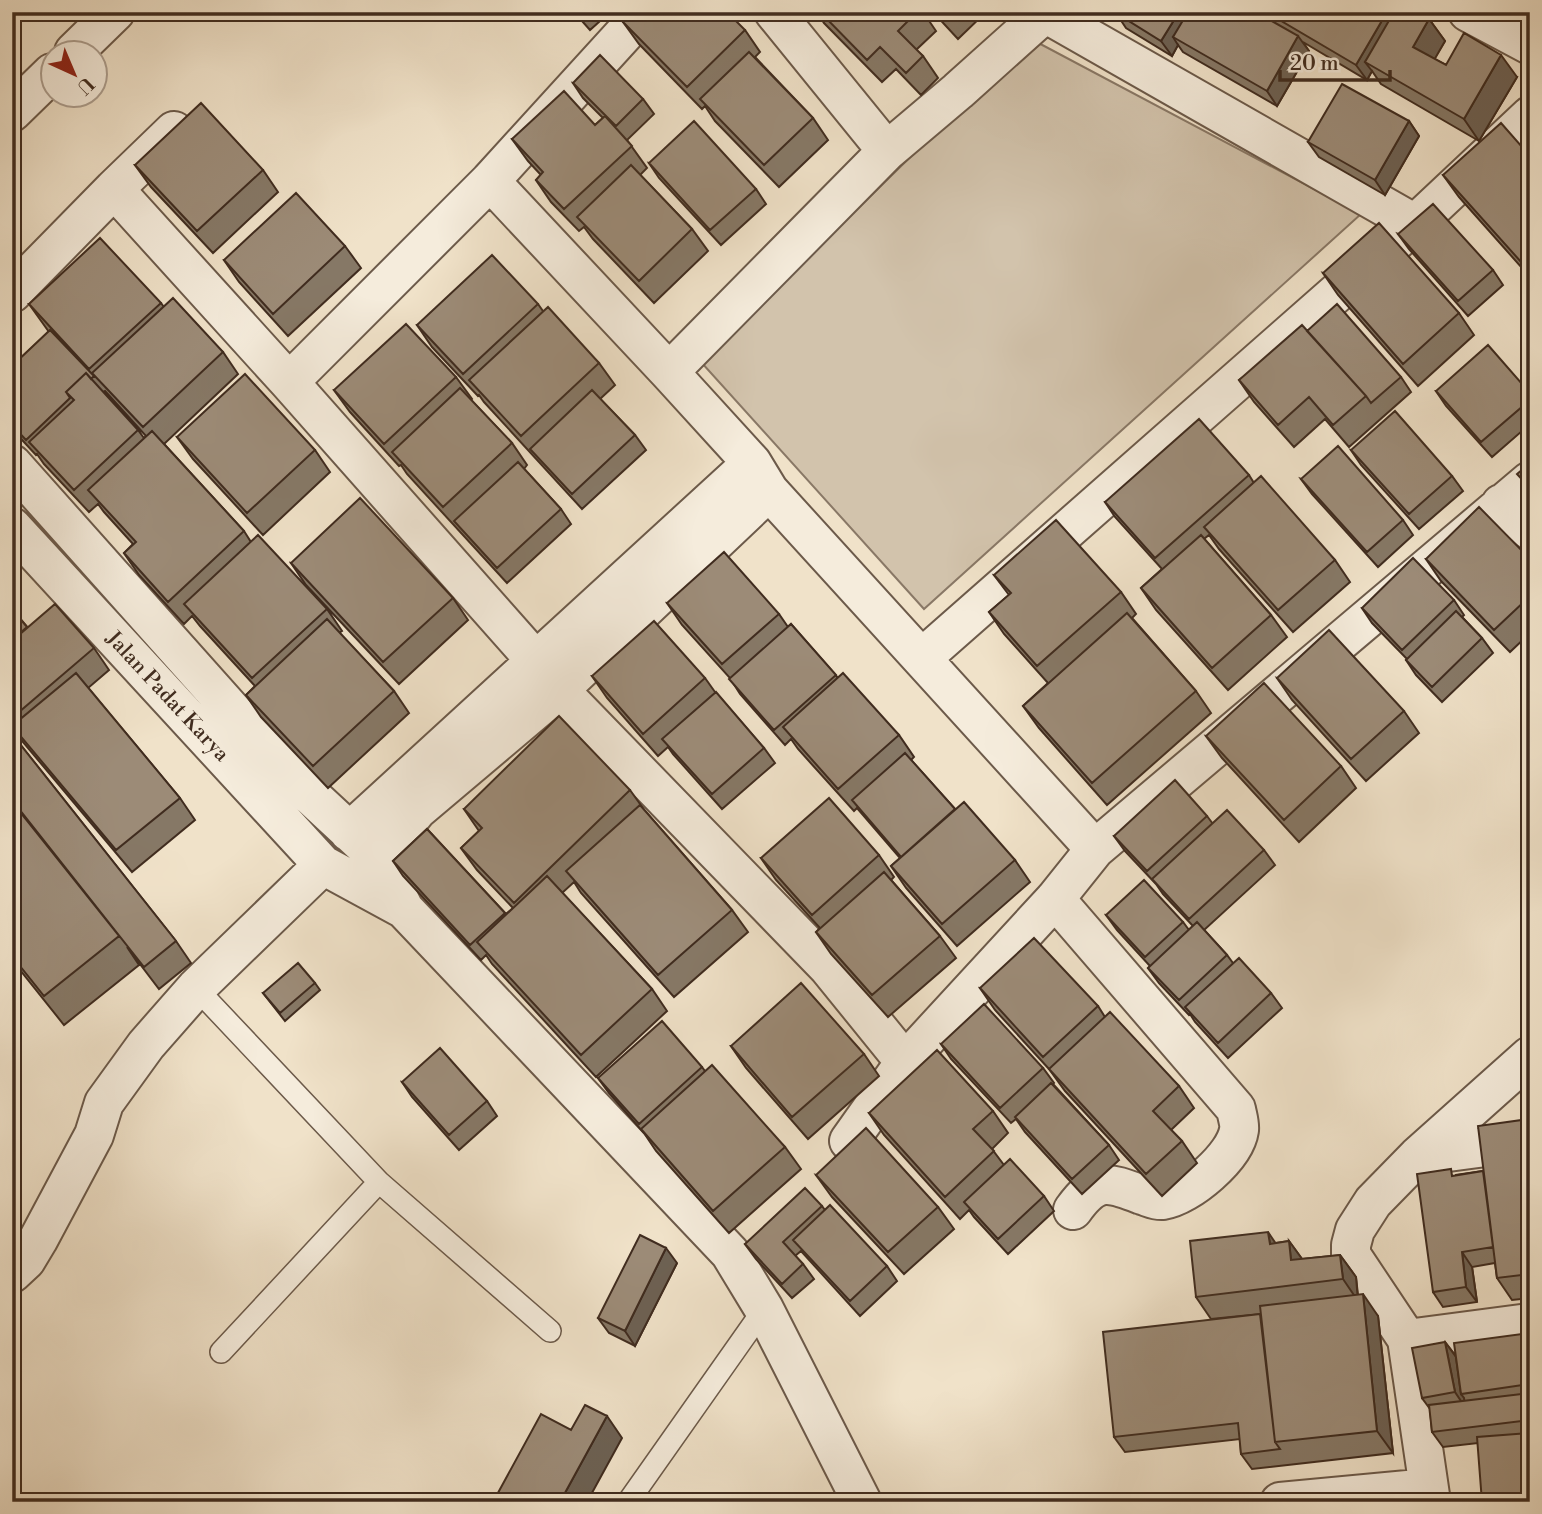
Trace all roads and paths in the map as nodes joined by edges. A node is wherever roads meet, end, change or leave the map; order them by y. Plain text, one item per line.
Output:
1 (115, 12) edge
2 (644, 12) edge
3 (774, 12) edge
4 (1045, 12) edge
5 (1468, 12) edge
6 (88, 38) edge
7 (1530, 45) edge
8 (38, 87) edge
9 (12, 112) edge
10 (1530, 116) edge
11 (186, 119) edge
12 (887, 151) junction
13 (490, 181) junction
14 (114, 189) junction
15 (1415, 224) junction
16 (12, 293) edge
17 (669, 372) junction
18 (289, 382) junction
19 (12, 464) edge
20 (760, 477) junction
21 (1516, 493) edge
22 (12, 527) edge
23 (1530, 530) edge
24 (922, 658) junction
25 (536, 661) junction
26 (559, 690) junction
27 (349, 832) junction
28 (1095, 849) junction
29 (378, 858) junction
30 (323, 865) junction
31 (1055, 899) junction
32 (404, 909) junction
33 (196, 988) junction
34 (1530, 1056) edge
35 (905, 1062) junction
36 (849, 1141) edge
37 (1530, 1141) edge
38 (1418, 1156) junction
39 (379, 1182) junction
40 (1073, 1210) dead end
41 (12, 1273) edge
42 (764, 1309) junction
43 (1530, 1323) edge
44 (550, 1331) dead end
45 (1407, 1339) junction
46 (221, 1352) dead end
47 (1430, 1495) edge
48 (628, 1502) edge
49 (862, 1502) edge
50 (1280, 1502) edge

1 - 6 street
2 - 13 street
3 - 12 street
4 - 12 street
4 - 15 street
5 - 7 street
8 - 9 street
10 - 15 street
11 - 14 street
12 - 17 street
13 - 17 street
13 - 18 street
14 - 16 street
14 - 18 street
15 - 24 street
17 - 20 street
18 - 25 street
19 - 27 street
20 - 24 street
20 - 25 street
20 - 26 street
21 - 23 street
21 - 28 street
22 - 30 street, Jalan Padat Karya
24 - 28 street
25 - 26 street
25 - 27 street
26 - 29 street
26 - 35 street
27 - 29 street
28 - 31 street
29 - 32 street
30 - 32 street, Jalan Padat Karya
30 - 33 street
31 - 35 street
31 - 40 street
32 - 42 street
33 - 39 lane
33 - 41 street
34 - 38 street
35 - 36 street
37 - 38 street
38 - 45 street
39 - 44 lane
39 - 46 lane
42 - 48 lane
42 - 49 street
43 - 45 street
45 - 47 street
47 - 50 street

